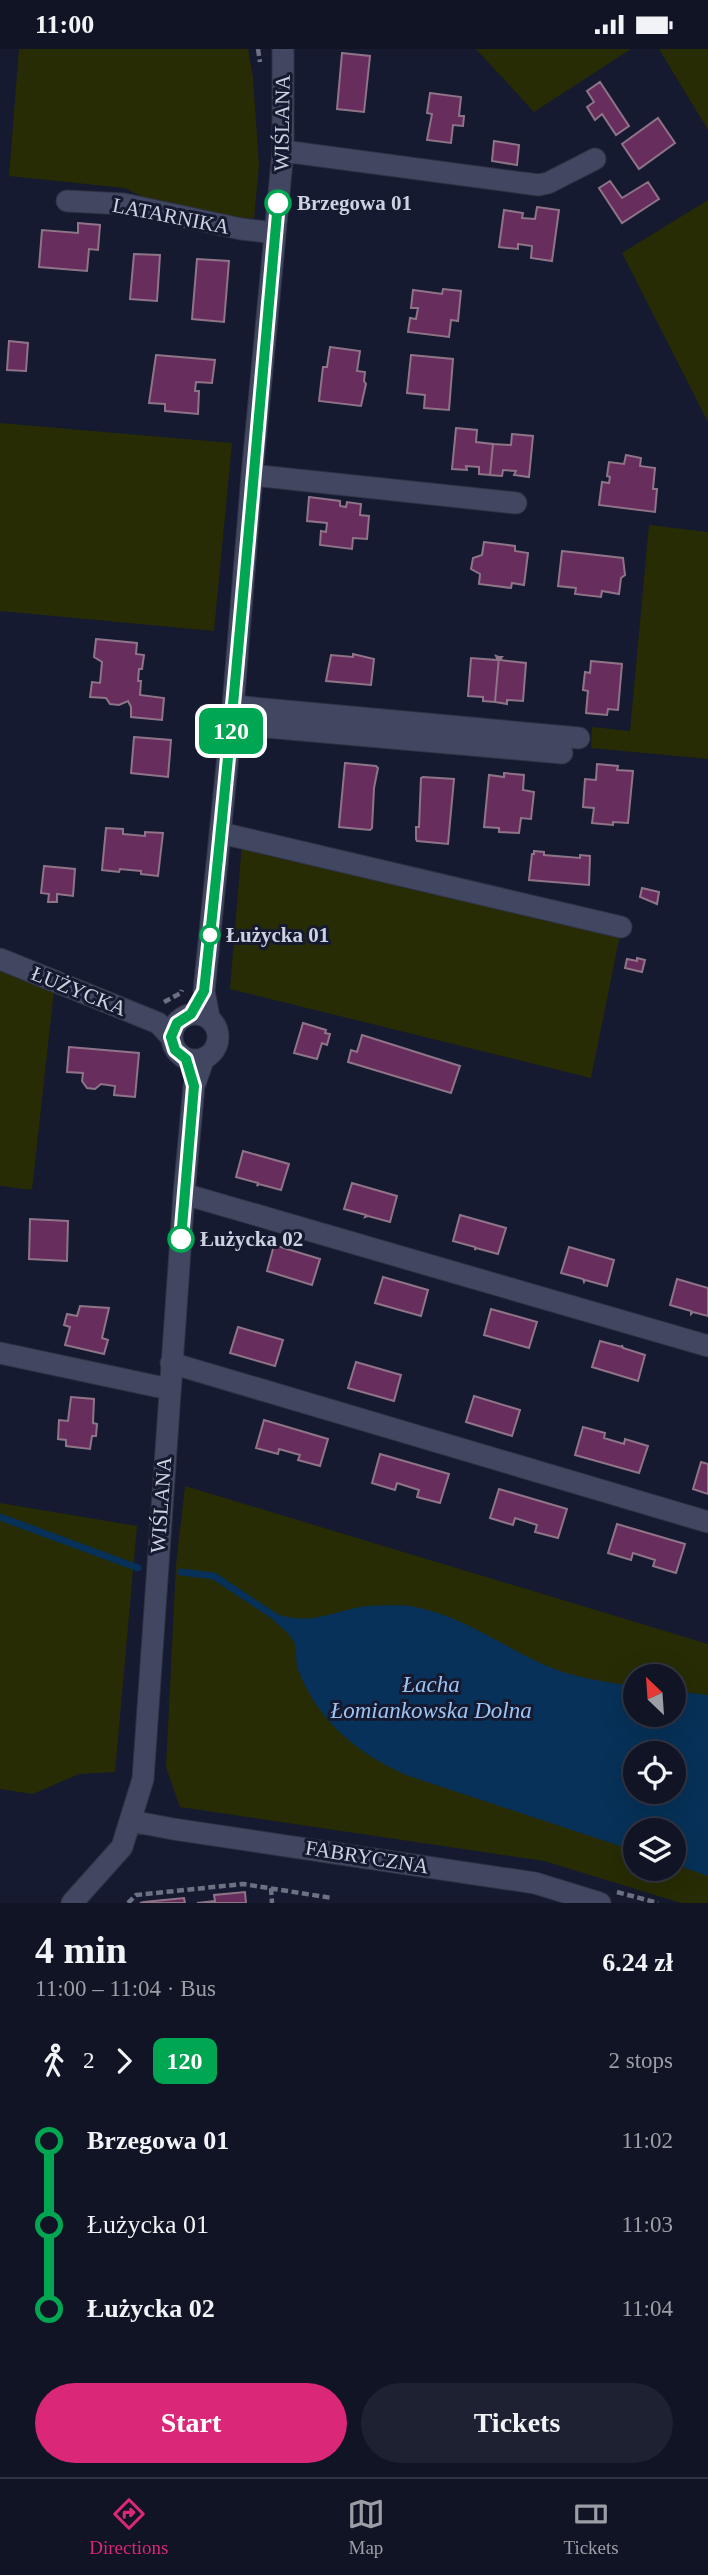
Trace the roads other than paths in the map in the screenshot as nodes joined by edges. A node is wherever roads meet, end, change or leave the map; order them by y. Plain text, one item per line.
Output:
1 (283, 49) edge
2 (283, 151) junction
3 (595, 159) dead end
4 (67, 201) dead end
5 (275, 233) junction
6 (252, 475) junction
7 (516, 503) dead end
8 (232, 715) junction
9 (579, 738) dead end
10 (562, 753) dead end
11 (221, 833) junction
12 (621, 927) dead end
13 (0, 959) edge
14 (181, 1023) junction
15 (195, 1058) junction
16 (184, 1194) junction
17 (708, 1346) edge
18 (0, 1353) edge
19 (171, 1363) junction
20 (169, 1389) junction
21 (708, 1522) edge
22 (131, 1821) junction
23 (72, 1903) edge
24 (600, 1903) edge

1 - 2 street, WIŚLANA
2 - 3 street
2 - 5 street, WIŚLANA
4 - 5 street, LATARNIKA
5 - 6 street, WIŚLANA
6 - 7 street
6 - 8 street, WIŚLANA
8 - 9 street
8 - 10 street
8 - 11 street, WIŚLANA
11 - 12 street
11 - 14 street, WIŚLANA
13 - 14 street, ŁUŻYCKA
14 - 15 street, WIŚLANA
14 - 15 street
15 - 16 street, WIŚLANA
16 - 17 street
16 - 19 street, WIŚLANA
18 - 20 street
19 - 20 street, WIŚLANA
19 - 21 street
20 - 22 street, WIŚLANA
22 - 23 street, WIŚLANA
22 - 24 street, FABRYCZNA

